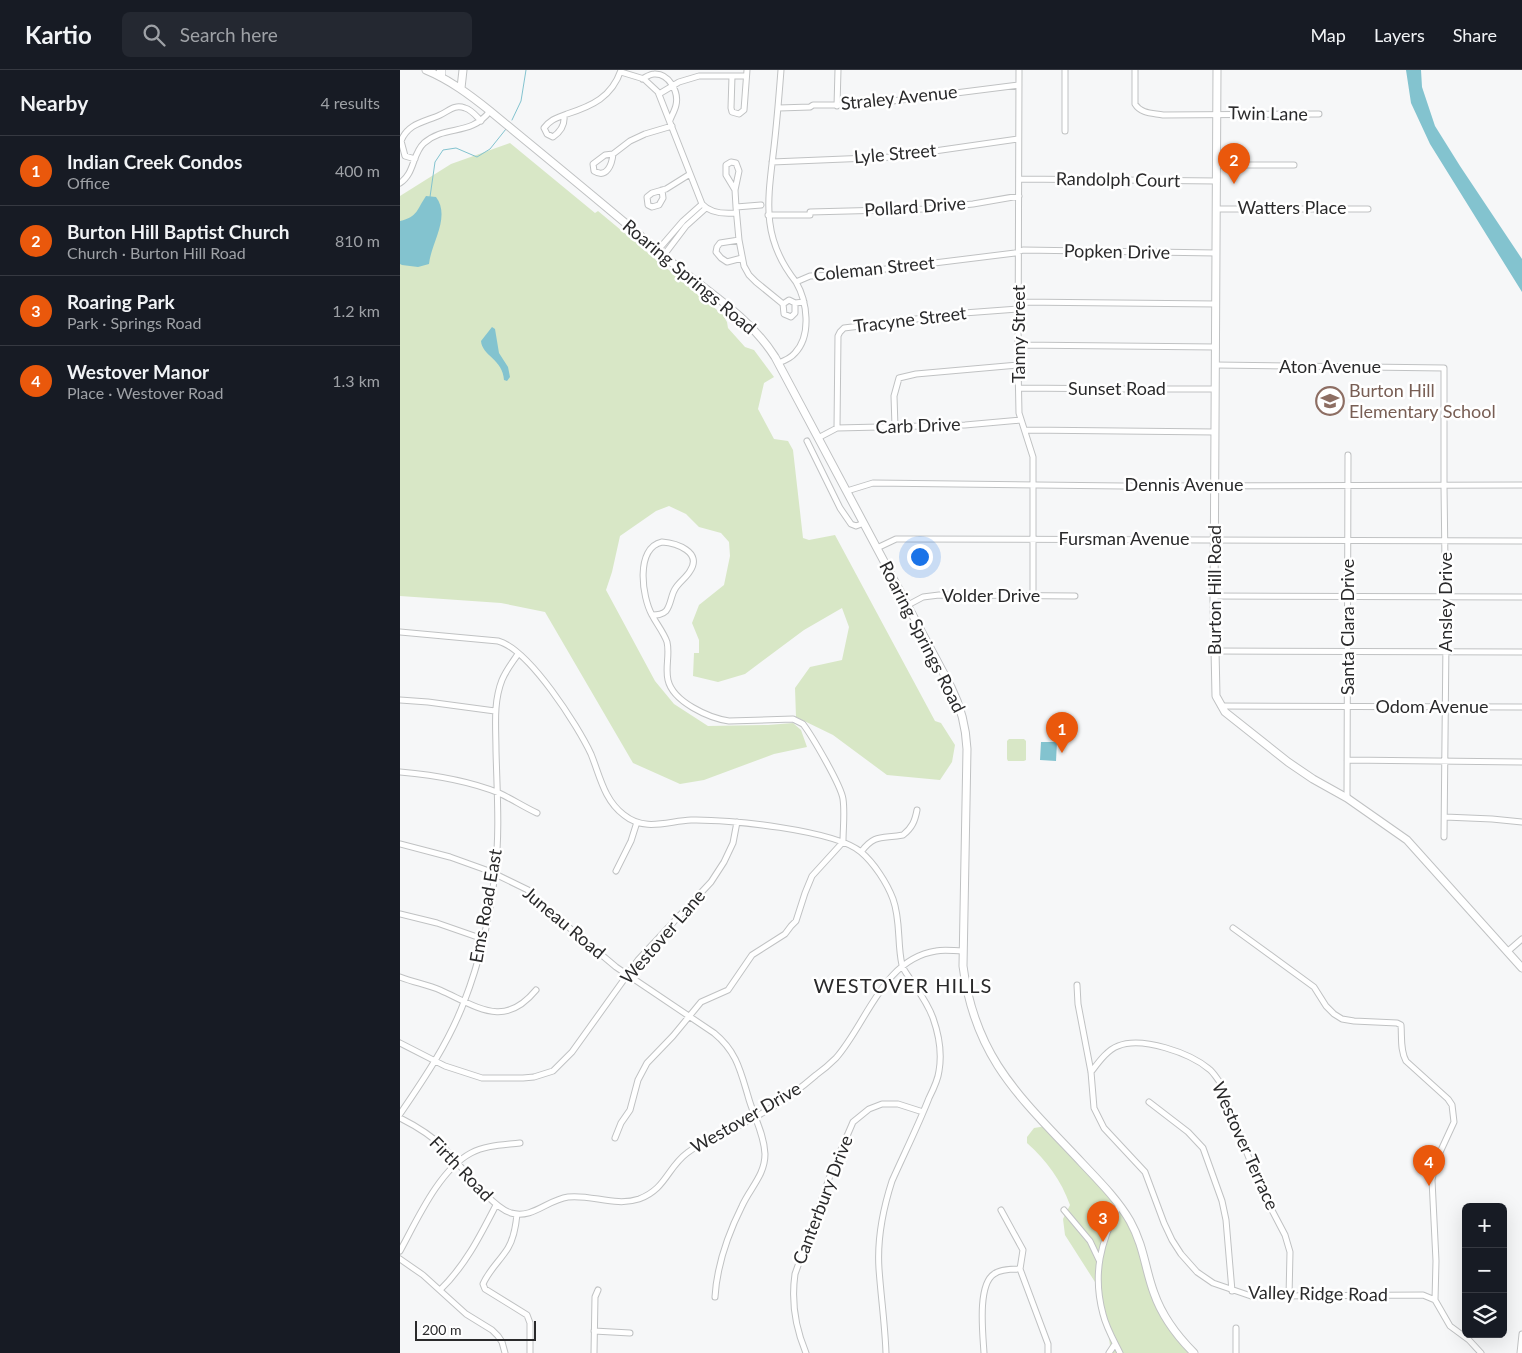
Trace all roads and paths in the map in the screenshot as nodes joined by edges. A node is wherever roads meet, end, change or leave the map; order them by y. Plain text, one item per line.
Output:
1 (426, 70) edge
2 (463, 70) edge
3 (781, 70) edge
4 (838, 70) edge
5 (1019, 70) edge
6 (1065, 70) edge
7 (1135, 70) edge
8 (1217, 70) edge
9 (621, 71) edge
10 (441, 73) edge
11 (747, 73) edge
12 (732, 76) junction
13 (642, 79) junction
14 (673, 85) junction
15 (1020, 85) junction
16 (461, 88) junction
17 (659, 94) junction
18 (837, 106) junction
19 (778, 108) junction
20 (490, 111) junction
21 (1217, 113) junction
22 (1319, 114) dead end
23 (564, 116) junction
24 (670, 120) junction
25 (480, 121) junction
26 (672, 126) junction
27 (1065, 132) dead end
28 (1018, 139) junction
29 (613, 154) junction
30 (415, 159) junction
31 (772, 162) junction
32 (1217, 164) junction
33 (1294, 165) dead end
34 (690, 174) junction
35 (1019, 179) junction
36 (1217, 181) junction
37 (400, 183) edge
38 (662, 190) dead end
39 (735, 190) junction
40 (1019, 196) junction
41 (761, 205) dead end
42 (704, 206) junction
43 (1368, 208) dead end
44 (1216, 209) junction
45 (736, 210) junction
46 (768, 215) junction
47 (739, 240) junction
48 (1018, 252) junction
49 (661, 253) junction
50 (1216, 253) junction
51 (742, 258) junction
52 (796, 282) junction
53 (804, 302) junction
54 (1019, 302) junction
55 (795, 303) junction
56 (783, 304) junction
57 (1216, 304) junction
58 (1019, 309) junction
59 (1018, 345) junction
60 (1216, 347) junction
61 (778, 364) junction
62 (1018, 365) junction
63 (1216, 365) junction
64 (1444, 368) joint
65 (1019, 388) junction
66 (1216, 389) junction
67 (1021, 420) junction
68 (895, 427) junction
69 (837, 428) junction
70 (1026, 430) junction
71 (1215, 432) junction
72 (818, 438) junction
73 (807, 441) dead end
74 (1348, 455) dead end
75 (1033, 484) junction
76 (1215, 485) junction
77 (1522, 485) edge
78 (1348, 486) junction
79 (1444, 486) junction
80 (847, 491) junction
81 (864, 523) junction
82 (1033, 539) junction
83 (1215, 540) junction
84 (1348, 540) junction
85 (1446, 540) junction
86 (1522, 541) edge
87 (877, 548) junction
88 (1033, 595) junction
89 (1075, 596) dead end
90 (1214, 596) junction
91 (1348, 596) junction
92 (1446, 597) junction
93 (1522, 597) edge
94 (908, 605) junction
95 (652, 615) junction
96 (400, 632) edge
97 (1214, 651) junction
98 (1348, 652) junction
99 (1446, 652) junction
100 (1522, 652) edge
101 (518, 654) junction
102 (400, 700) edge
103 (1222, 706) junction
104 (1347, 707) junction
105 (1445, 707) junction
106 (1522, 707) edge
107 (495, 711) junction
108 (1347, 760) junction
109 (1445, 762) junction
110 (1522, 762) edge
111 (400, 772) edge
112 (497, 793) junction
113 (1347, 798) junction
114 (917, 810) dead end
115 (537, 813) dead end
116 (1445, 817) junction
117 (637, 822) junction
118 (736, 822) junction
119 (1522, 822) edge
120 (1444, 837) dead end
121 (843, 842) junction
122 (400, 844) edge
123 (861, 852) junction
124 (616, 871) dead end
125 (495, 874) junction
126 (400, 914) edge
127 (1233, 928) dead end
128 (1522, 939) edge
129 (483, 940) junction
130 (962, 951) junction
131 (1507, 952) junction
132 (902, 966) junction
133 (1522, 968) edge
134 (628, 975) junction
135 (400, 978) edge
136 (1077, 985) dead end
137 (536, 990) dead end
138 (464, 1002) junction
139 (689, 1016) junction
140 (400, 1043) edge
141 (435, 1060) junction
142 (1091, 1072) junction
143 (1149, 1102) dead end
144 (923, 1112) junction
145 (400, 1114) edge
146 (756, 1117) junction
147 (400, 1118) edge
148 (615, 1138) dead end
149 (520, 1143) dead end
150 (457, 1162) junction
151 (496, 1205) junction
152 (1119, 1205) junction
153 (1001, 1210) dead end
154 (1064, 1210) dead end
155 (517, 1214) junction
156 (400, 1251) edge
157 (400, 1259) edge
158 (1100, 1261) junction
159 (1020, 1269) junction
160 (440, 1290) junction
161 (598, 1290) dead end
162 (1232, 1290) junction
163 (715, 1296) dead end
164 (1289, 1297) junction
165 (1435, 1300) junction
166 (1236, 1328) dead end
167 (594, 1330) junction
168 (630, 1332) dead end
169 (1522, 1334) edge
170 (1115, 1344) junction
171 (505, 1353) edge
172 (530, 1353) edge
173 (594, 1353) edge
174 (806, 1353) edge
175 (886, 1353) edge
176 (984, 1353) edge
177 (1048, 1353) edge
178 (1109, 1353) edge
179 (1120, 1353) edge
180 (1194, 1353) edge
181 (1236, 1353) edge
182 (1481, 1353) edge
183 (1520, 1353) edge

1 - 10 street, Roaring Springs Road
2 - 16 street
3 - 19 street
4 - 18 street
5 - 15 street, Tanny Street
6 - 27 street
7 - 21 street, Twin Lane
8 - 21 street, Burton Hill Road
9 - 13 street
9 - 23 street
10 - 16 street, Roaring Springs Road
11 - 12 street
11 - 12 street
12 - 14 street
13 - 14 street
13 - 17 street
14 - 17 street
14 - 24 street
15 - 18 street, Straley Avenue
15 - 28 street, Tanny Street
16 - 20 street, Roaring Springs Road
17 - 24 street
18 - 19 street, Straley Avenue
19 - 31 street
20 - 25 street
20 - 49 street, Roaring Springs Road
21 - 22 street, Twin Lane
21 - 32 street, Burton Hill Road
23 - 23 street
24 - 26 street
25 - 30 street
25 - 30 street
26 - 29 street
26 - 34 street
28 - 31 street, Lyle Street
28 - 35 street, Tanny Street
29 - 29 street
30 - 37 street
31 - 46 street
32 - 33 street
32 - 36 street, Burton Hill Road
34 - 38 street
34 - 42 street
35 - 36 street, Randolph Court
35 - 40 street, Tanny Street
36 - 44 street, Burton Hill Road
39 - 39 street
39 - 45 street
40 - 46 street, Pollard Drive
40 - 48 street, Tanny Street
41 - 45 street
42 - 45 street
42 - 49 street
43 - 44 street, Watters Place
44 - 50 street, Burton Hill Road
45 - 47 street
46 - 52 street
47 - 51 street
47 - 51 street
48 - 50 street, Popken Drive
48 - 52 street, Coleman Street
48 - 54 street, Tanny Street
49 - 61 street, Roaring Springs Road
50 - 57 street, Burton Hill Road
51 - 56 street
52 - 53 street, Coleman Street
53 - 55 street
53 - 61 street, Coleman Street
54 - 57 street
54 - 58 street, Tanny Street
55 - 56 street
55 - 56 street
57 - 60 street, Burton Hill Road
58 - 59 street, Tanny Street
58 - 69 street, Tracyne Street
59 - 60 street
59 - 62 street, Tanny Street
60 - 63 street, Burton Hill Road
61 - 72 street, Roaring Springs Road
62 - 65 street, Tanny Street
62 - 68 street
63 - 64 street, Aton Avenue
63 - 66 street, Burton Hill Road
64 - 79 street, Ansley Drive
65 - 66 street, Sunset Road
65 - 67 street, Tanny Street
66 - 71 street, Burton Hill Road
67 - 68 street, Carb Drive
67 - 70 street, Tanny Street
68 - 69 street, Carb Drive
69 - 72 street, Carb Drive
70 - 71 street
70 - 75 street, Tanny Street
71 - 76 street, Burton Hill Road
72 - 80 street, Roaring Springs Road
73 - 81 street
74 - 78 street, Santa Clara Drive
75 - 76 street, Dennis Avenue
75 - 80 street, Dennis Avenue
75 - 82 street, Tanny Street
76 - 78 street, Dennis Avenue
76 - 83 street, Burton Hill Road
77 - 79 street, Dennis Avenue
78 - 79 street, Dennis Avenue
78 - 84 street, Santa Clara Drive
79 - 85 street, Ansley Drive
80 - 81 street, Roaring Springs Road
81 - 87 street, Roaring Springs Road
82 - 83 street, Fursman Avenue
82 - 87 street, Fursman Avenue
82 - 88 street, Tanny Street
83 - 84 street, Fursman Avenue
83 - 90 street, Burton Hill Road
84 - 85 street, Fursman Avenue
84 - 91 street, Santa Clara Drive
85 - 86 street, Fursman Avenue
85 - 92 street, Ansley Drive
87 - 94 street, Roaring Springs Road
88 - 89 street, Volder Drive
88 - 94 street, Volder Drive
90 - 91 street
90 - 97 street, Burton Hill Road
91 - 92 street
91 - 98 street, Santa Clara Drive
92 - 93 street
92 - 99 street, Ansley Drive
94 - 130 street, Roaring Springs Road
95 - 95 street
95 - 121 street
96 - 101 street
97 - 98 street
97 - 103 street, Burton Hill Road
98 - 99 street
98 - 104 street, Santa Clara Drive
99 - 100 street
99 - 105 street, Ansley Drive
101 - 107 street, Ems Road East
101 - 117 street
102 - 107 street
103 - 104 street, Odom Avenue
103 - 113 street, Burton Hill Road
104 - 105 street, Odom Avenue
104 - 108 street, Santa Clara Drive
105 - 106 street, Odom Avenue
105 - 109 street, Ansley Drive
107 - 112 street, Ems Road East
108 - 109 street
108 - 113 street, Santa Clara Drive
109 - 110 street
109 - 116 street, Ansley Drive
111 - 112 street
112 - 115 street
112 - 125 street, Ems Road East
113 - 131 street, Burton Hill Road
114 - 123 street
116 - 119 street
116 - 120 street, Ansley Drive
117 - 118 street
117 - 124 street
118 - 121 street
118 - 134 street, Westover Lane
121 - 123 street
121 - 139 street
122 - 125 street, Juneau Road
123 - 132 street
125 - 129 street, Ems Road East
125 - 134 street, Juneau Road
126 - 129 street
127 - 165 street
128 - 131 street
129 - 138 street, Ems Road East
130 - 132 street, Westover Drive
130 - 152 street, Roaring Springs Road
131 - 133 street, Burton Hill Road
132 - 144 street
132 - 146 street, Westover Drive
134 - 139 street, Juneau Road
134 - 141 street, Westover Lane
135 - 138 street
136 - 142 street, Valley Ridge Road
137 - 138 street
138 - 141 street, Ems Road East
139 - 146 street, Juneau Road
139 - 148 street
140 - 141 street, Westover Lane
141 - 145 street, Ems Road East
142 - 162 street, Valley Ridge Road
142 - 164 street, Westover Terrace
143 - 162 street
144 - 174 street, Canterbury Drive
144 - 175 street
146 - 155 street, Westover Drive
146 - 163 street, Juneau Road
147 - 150 street, Firth Road
149 - 150 street
150 - 151 street, Firth Road
150 - 156 street
151 - 155 street
151 - 160 street
152 - 158 street
152 - 180 street, Roaring Springs Road
153 - 159 street
154 - 158 street
155 - 172 street
157 - 160 street
158 - 170 street
159 - 176 street
159 - 177 street
160 - 171 street
161 - 167 street
162 - 164 street, Valley Ridge Road
164 - 165 street, Valley Ridge Road
165 - 182 street
166 - 181 street
167 - 168 street
167 - 173 street
169 - 183 street
170 - 178 street
170 - 179 street

